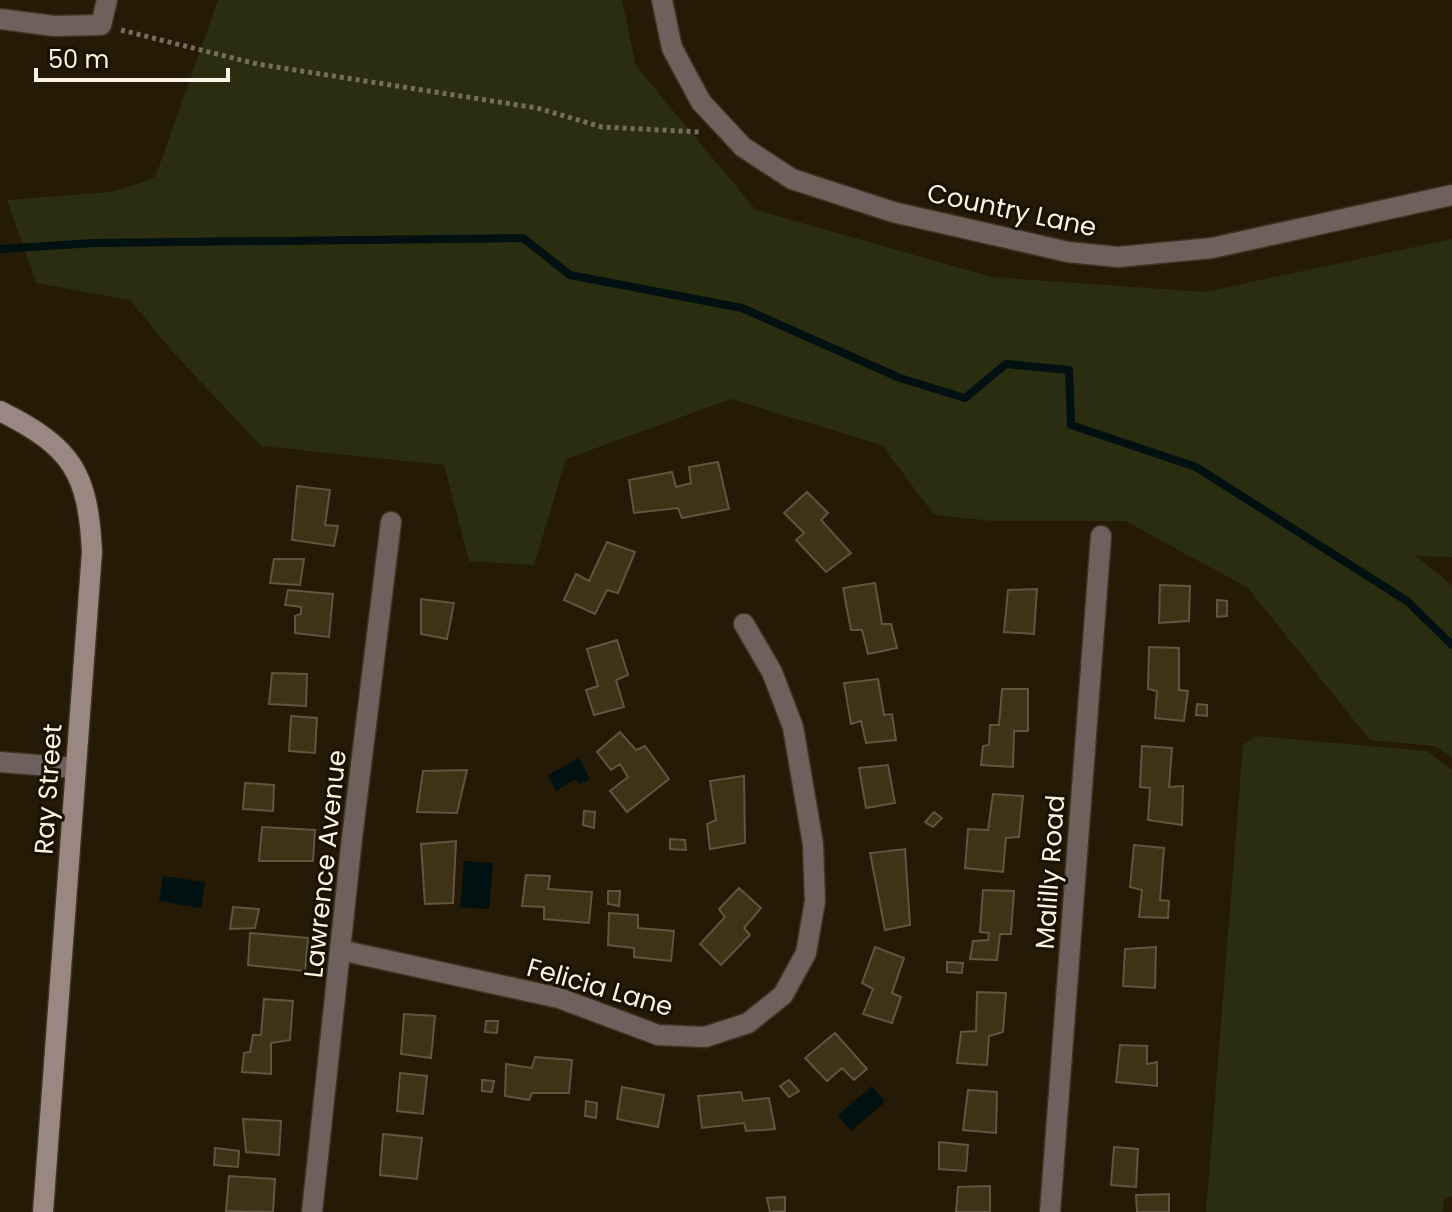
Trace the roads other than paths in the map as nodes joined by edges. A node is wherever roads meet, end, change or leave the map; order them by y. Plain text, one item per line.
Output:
1 (107, 0) edge
2 (662, 0) edge
3 (0, 19) edge
4 (1452, 195) edge
5 (0, 411) edge
6 (391, 522) dead end
7 (1101, 536) dead end
8 (744, 624) dead end
9 (0, 762) edge
10 (75, 768) junction
11 (340, 950) junction
12 (43, 1212) edge
13 (312, 1212) edge
14 (1050, 1212) edge

1 - 3 street
2 - 4 street, Country Lane
5 - 10 street, Ray Street
6 - 11 street, Lawrence Avenue
7 - 14 street, Malilly Road
8 - 11 street, Felicia Lane
9 - 10 street
10 - 12 street, Ray Street
11 - 13 street, Lawrence Avenue

